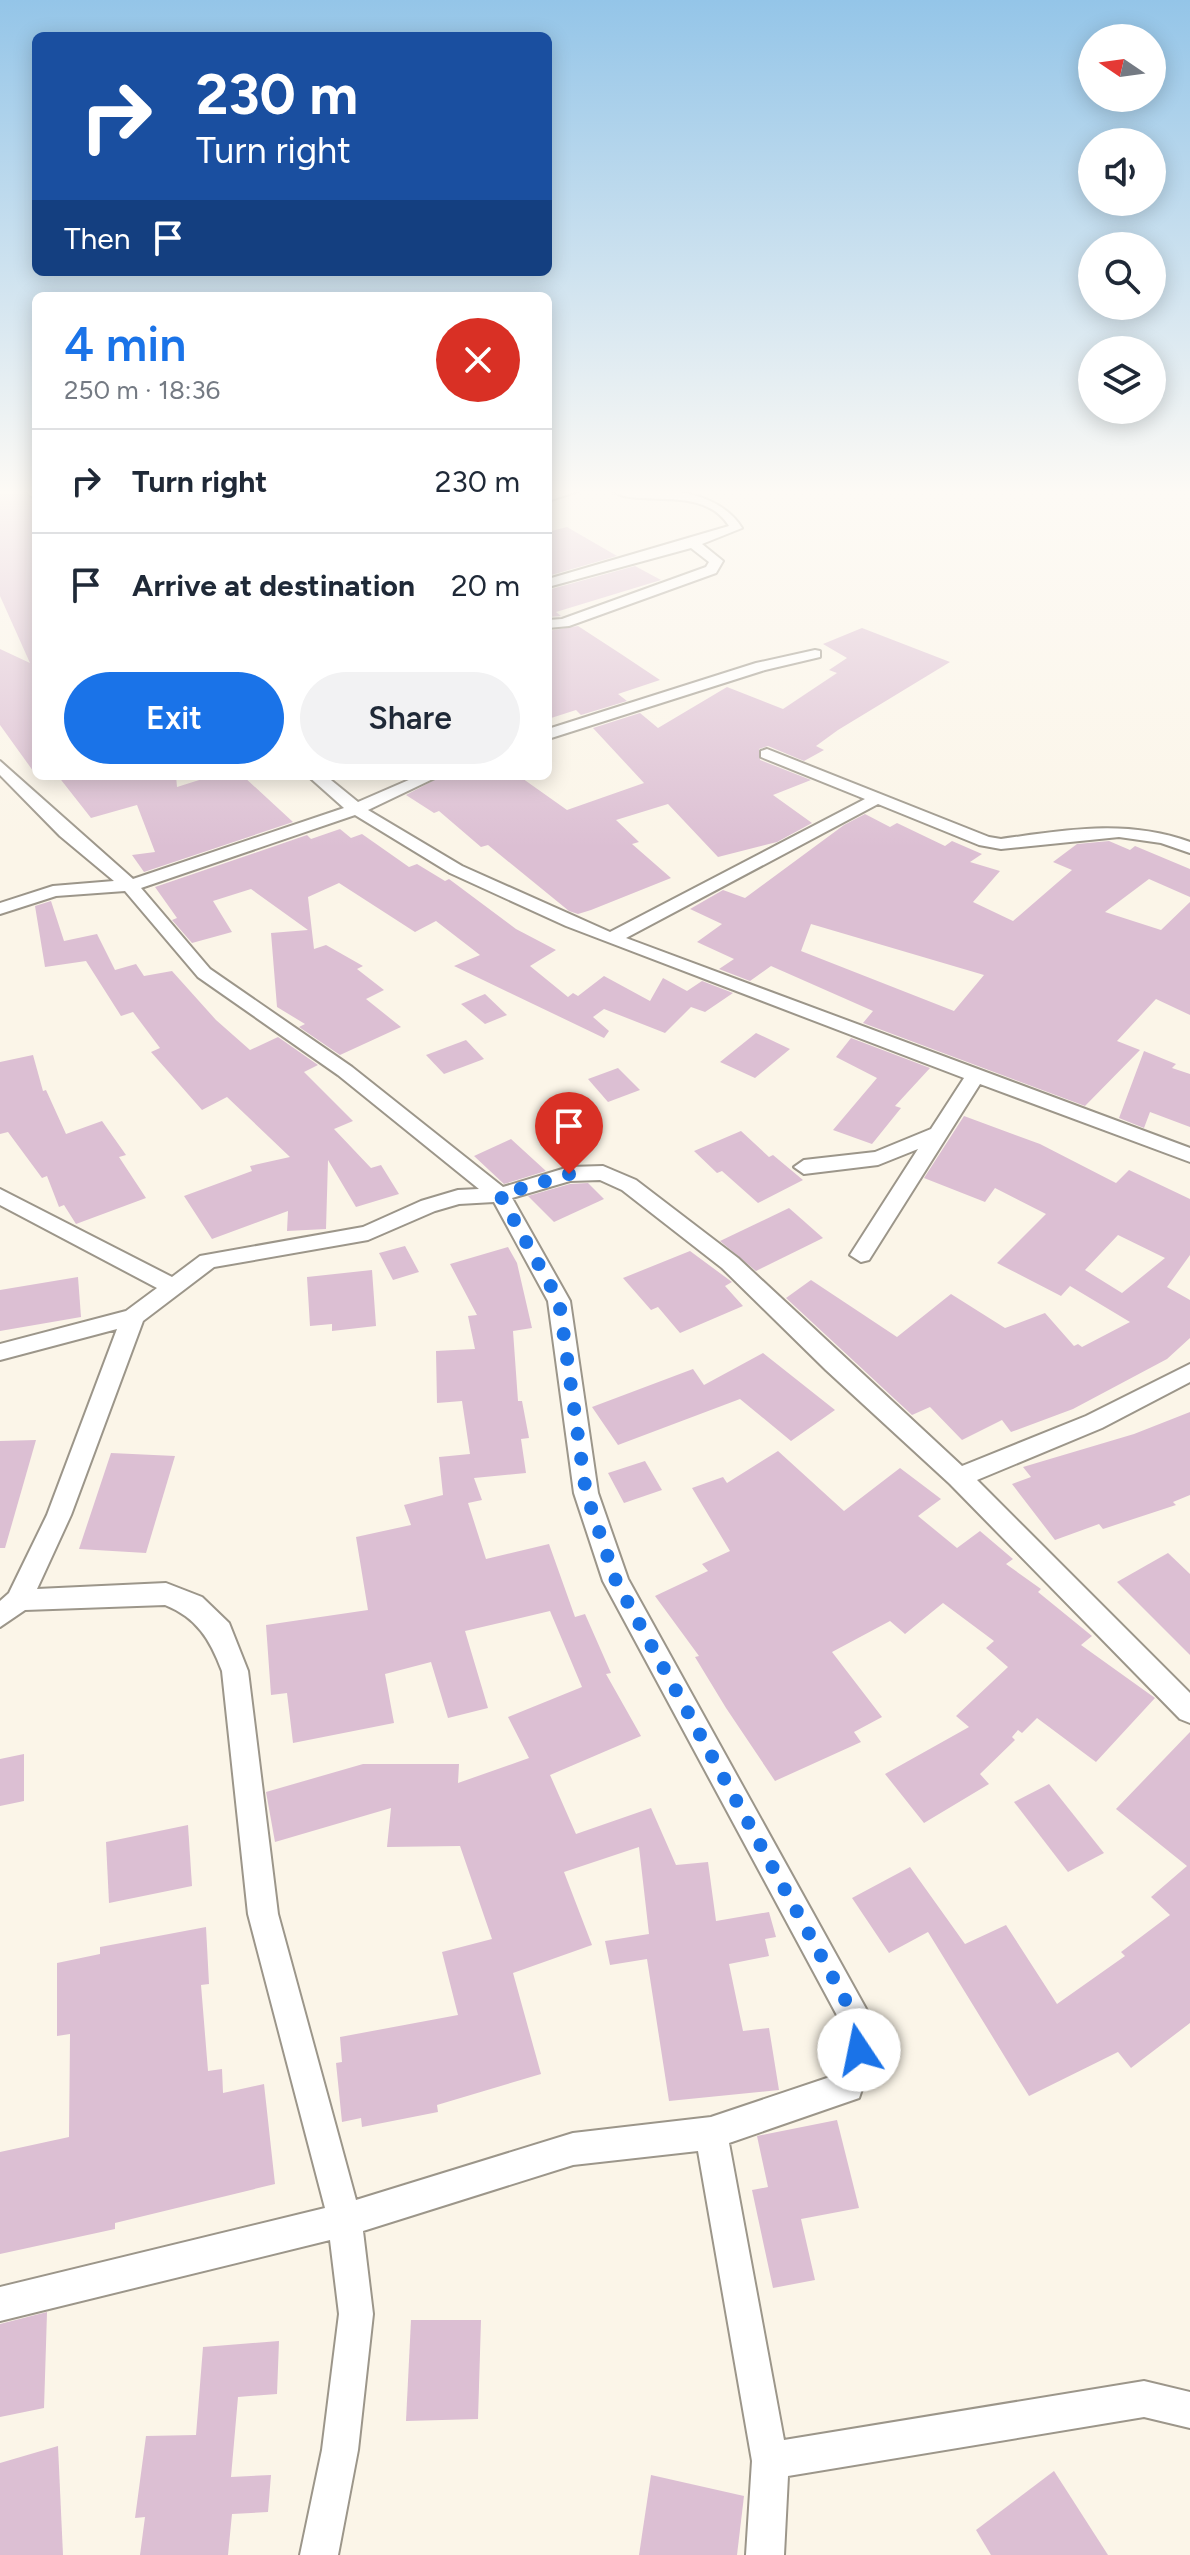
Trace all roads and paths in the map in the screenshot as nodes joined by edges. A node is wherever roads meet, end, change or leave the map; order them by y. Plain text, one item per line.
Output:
1 (598, 610) edge
2 (552, 624) edge
3 (815, 654) dead end
4 (552, 733) edge
5 (767, 754) dead end
6 (0, 766) edge
7 (320, 780) edge
8 (422, 780) edge
9 (876, 799) junction
10 (354, 810) junction
11 (1190, 848) edge
12 (130, 886) junction
13 (0, 909) edge
14 (611, 939) junction
15 (976, 1074) junction
16 (937, 1134) junction
17 (1190, 1155) edge
18 (804, 1167) dead end
19 (500, 1195) junction
20 (0, 1196) edge
21 (861, 1255) dead end
22 (171, 1286) junction
23 (133, 1317) junction
24 (0, 1352) edge
25 (1190, 1372) edge
26 (959, 1477) junction
27 (10, 1608) edge
28 (1190, 1711) edge
29 (711, 2133) junction
30 (345, 2220) junction
31 (0, 2304) edge
32 (1190, 2410) edge
33 (770, 2461) junction
34 (319, 2555) edge
35 (765, 2555) edge

1 - 2 street
3 - 4 street
5 - 9 street
6 - 12 street
7 - 10 street
8 - 10 street
9 - 11 street
9 - 14 street
10 - 12 street
10 - 14 street
12 - 13 street
12 - 19 street
14 - 15 street
15 - 16 street
15 - 17 street
16 - 18 street
16 - 21 street
19 - 22 street
19 - 26 street
19 - 29 street
20 - 22 street
22 - 23 street
23 - 24 street
23 - 27 street
25 - 26 street
26 - 28 street
27 - 30 street
29 - 30 street
29 - 33 street
30 - 31 street
30 - 34 street
32 - 33 street
33 - 35 street

